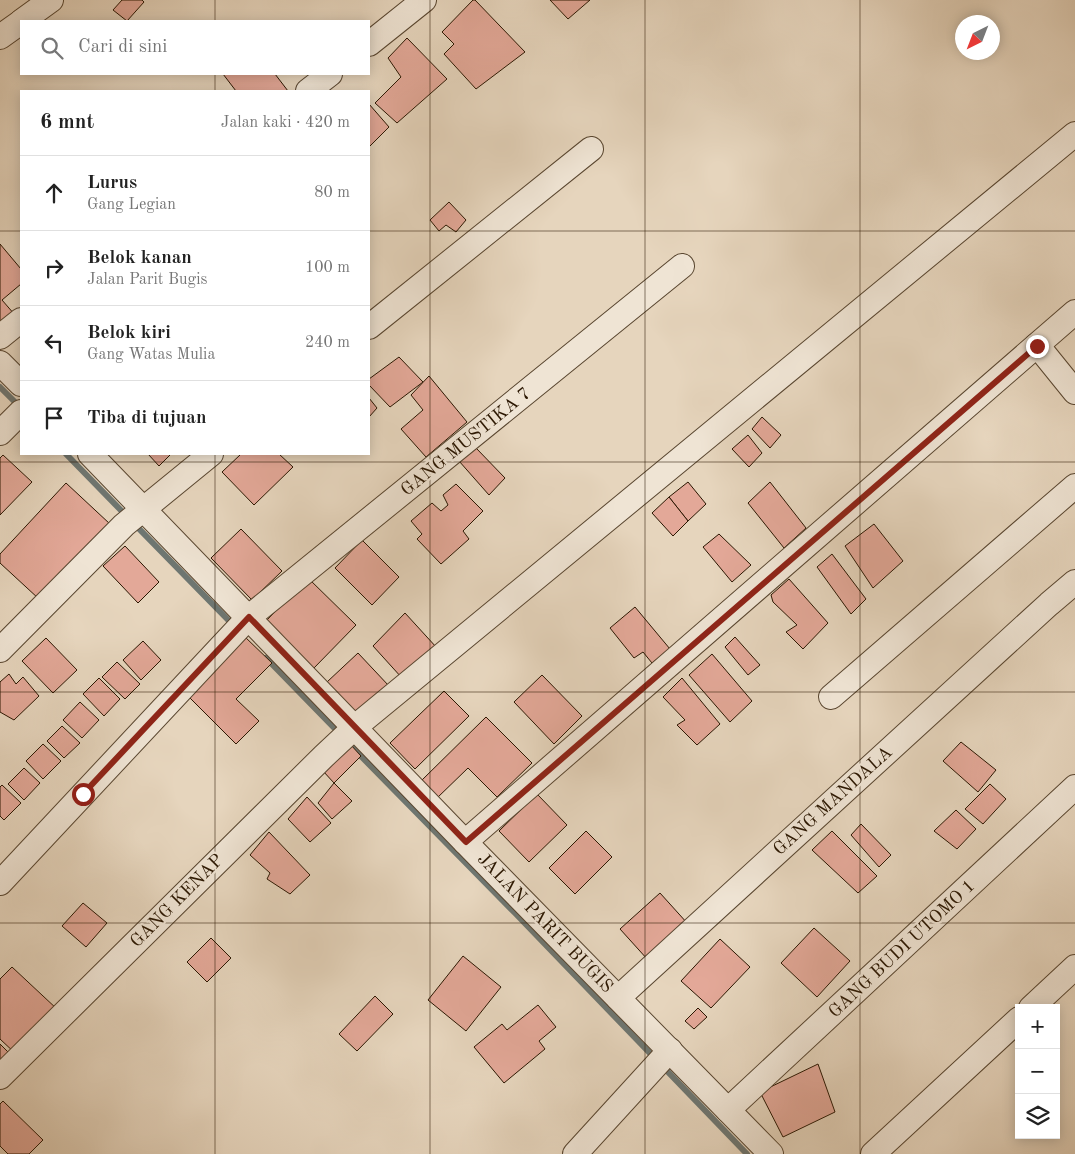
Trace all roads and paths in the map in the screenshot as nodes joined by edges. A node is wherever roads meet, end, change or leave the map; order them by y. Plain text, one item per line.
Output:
1 (51, 0) edge
2 (424, 0) edge
3 (25, 20) edge
4 (20, 23) edge
5 (0, 37) edge
6 (370, 43) edge
7 (329, 75) edge
8 (309, 90) edge
9 (1075, 134) edge
10 (591, 149) dead end
11 (682, 266) dead end
12 (1075, 312) edge
13 (20, 321) edge
14 (370, 325) edge
15 (0, 337) edge
16 (1037, 346) junction
17 (0, 363) edge
18 (20, 383) edge
19 (1075, 392) edge
20 (19, 414) edge
21 (0, 434) edge
22 (91, 455) edge
23 (210, 455) edge
24 (1075, 486) edge
25 (135, 516) junction
26 (1075, 582) edge
27 (240, 626) junction
28 (0, 650) edge
29 (831, 697) dead end
30 (354, 728) junction
31 (1075, 787) edge
32 (466, 842) junction
33 (0, 883) edge
34 (1075, 966) edge
35 (618, 998) junction
36 (1034, 1004) edge
37 (1015, 1023) edge
38 (670, 1050) junction
39 (0, 1077) edge
40 (728, 1110) junction
41 (575, 1154) edge
42 (771, 1154) edge
43 (873, 1154) edge

1 - 3 street
2 - 6 street
4 - 5 street
7 - 8 street
9 - 30 street, GANG KENAP
10 - 14 street
11 - 27 street, GANG MUSTIKA 7
12 - 16 street
13 - 15 street
16 - 19 street
16 - 32 street
17 - 18 street
20 - 21 street
22 - 25 street, JALAN PARIT BUGIS
23 - 25 street
24 - 29 street
25 - 27 street, JALAN PARIT BUGIS
25 - 28 street
26 - 35 street, GANG MANDALA
27 - 30 street, JALAN PARIT BUGIS
27 - 33 street, GANG MUSTIKA 7
30 - 32 street, JALAN PARIT BUGIS
30 - 39 street, GANG KENAP
31 - 40 street, GANG BUDI UTOMO 1
32 - 35 street, JALAN PARIT BUGIS
34 - 36 street
35 - 38 street, JALAN PARIT BUGIS
37 - 43 street
38 - 40 street, JALAN PARIT BUGIS
38 - 41 street
40 - 42 street, JALAN PARIT BUGIS

